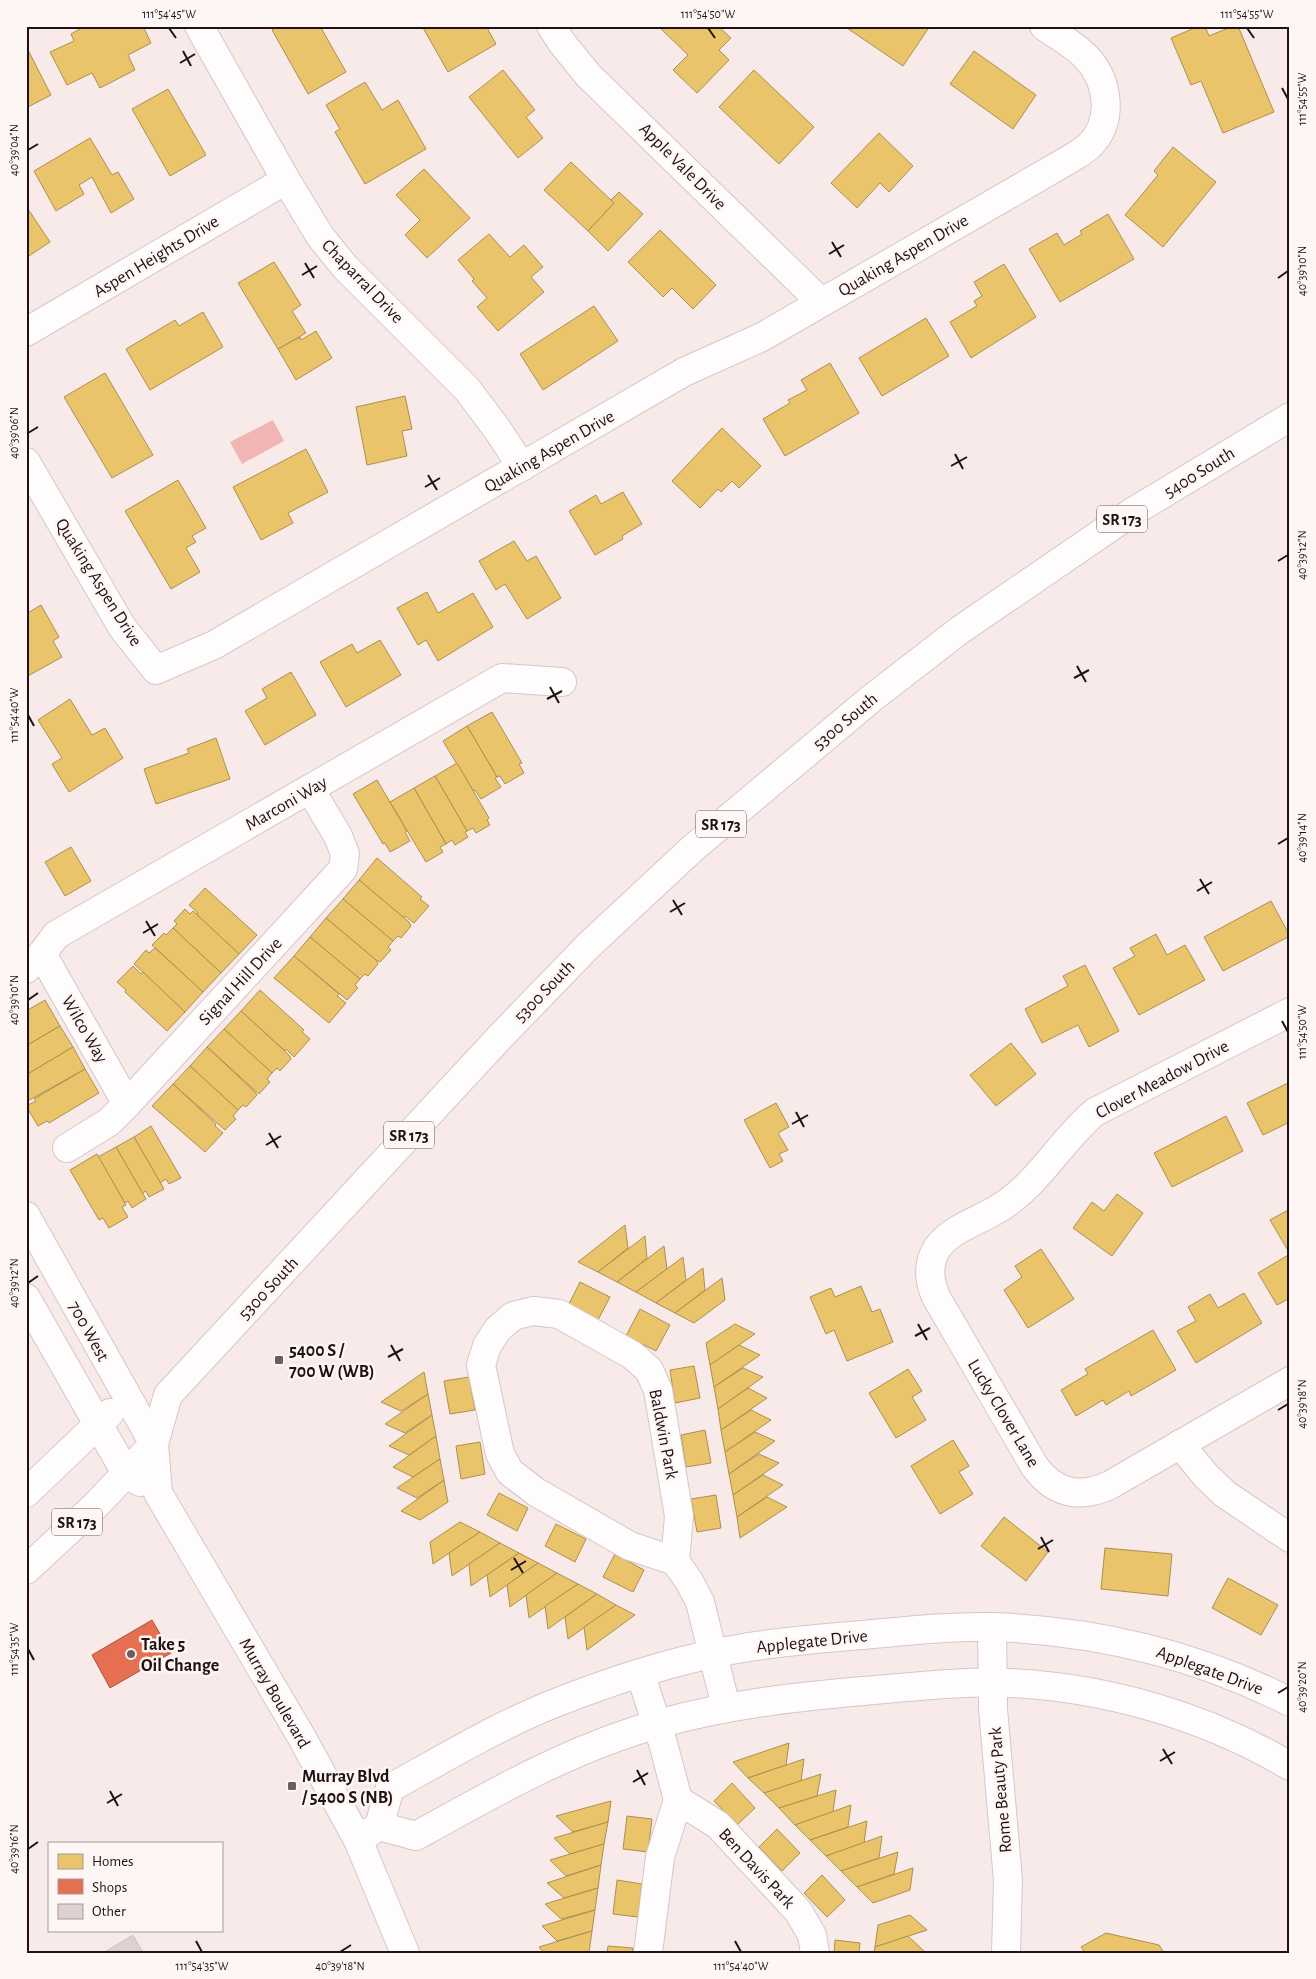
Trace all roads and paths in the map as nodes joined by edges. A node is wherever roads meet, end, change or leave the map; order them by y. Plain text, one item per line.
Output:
1 (199, 26) edge
2 (551, 26) edge
3 (1044, 26) edge
4 (286, 180) junction
5 (821, 302) junction
6 (26, 332) edge
7 (1290, 416) edge
8 (26, 462) edge
9 (522, 467) junction
10 (960, 630) joint
11 (562, 682) dead end
12 (310, 789) junction
13 (34, 961) edge
14 (1290, 1012) edge
15 (127, 1104) junction
16 (67, 1148) dead end
17 (26, 1216) edge
18 (934, 1256) joint
19 (26, 1298) edge
20 (1290, 1381) edge
21 (168, 1395) junction
22 (127, 1398) junction
23 (97, 1424) junction
24 (154, 1444) junction
25 (1180, 1444) junction
26 (126, 1473) junction
27 (26, 1493) edge
28 (158, 1493) junction
29 (1290, 1538) edge
30 (675, 1561) junction
31 (26, 1570) edge
32 (992, 1627) junction
33 (714, 1654) junction
34 (640, 1673) junction
35 (992, 1683) junction
36 (1290, 1702) edge
37 (726, 1707) junction
38 (657, 1724) junction
39 (1290, 1766) edge
40 (678, 1800) junction
41 (369, 1833) junction
42 (405, 1953) edge
43 (648, 1953) edge
44 (815, 1953) edge
45 (1006, 1953) edge

1 - 4 street, Chaparral Drive
2 - 5 street, Apple Vale Drive
3 - 5 street, Quaking Aspen Drive
4 - 6 street, Aspen Heights Drive
4 - 9 street, Chaparral Drive
5 - 9 street, Quaking Aspen Drive
7 - 10 street, 5400 South / SR 173
8 - 9 street, Quaking Aspen Drive
10 - 21 street, 5300 South / SR 173
11 - 12 street, Marconi Way
12 - 13 street, Marconi Way
12 - 15 street, Signal Hill Drive
13 - 15 street, Wilco Way
14 - 18 street, Clover Meadow Drive
15 - 16 street, Signal Hill Drive
17 - 22 street, 700 West
18 - 25 street, Lucky Clover Lane
19 - 23 street
20 - 25 street, Lucky Clover Lane
21 - 22 street
21 - 24 street, 5300 South / SR 173
22 - 23 street
22 - 24 street, 700 West
23 - 26 street, Murray Boulevard
23 - 27 street
24 - 26 street, 5300 South / SR 173
24 - 28 street, Murray Boulevard
25 - 29 street
26 - 28 street, Murray Boulevard
26 - 31 street, 5300 South / SR 173
28 - 41 street, Murray Boulevard
30 - 30 street, Baldwin Park
30 - 33 street
32 - 33 street, Applegate Drive
32 - 35 street, Rome Beauty Park
32 - 36 street, Applegate Drive
33 - 34 street, Applegate Drive
33 - 37 street
34 - 38 street
34 - 41 street, Applegate Drive
35 - 37 street
35 - 39 street
35 - 45 street, Rome Beauty Park
37 - 38 street
38 - 40 street
38 - 41 street
40 - 43 street
40 - 44 street, Ben Davis Park
41 - 42 street, Murray Boulevard

